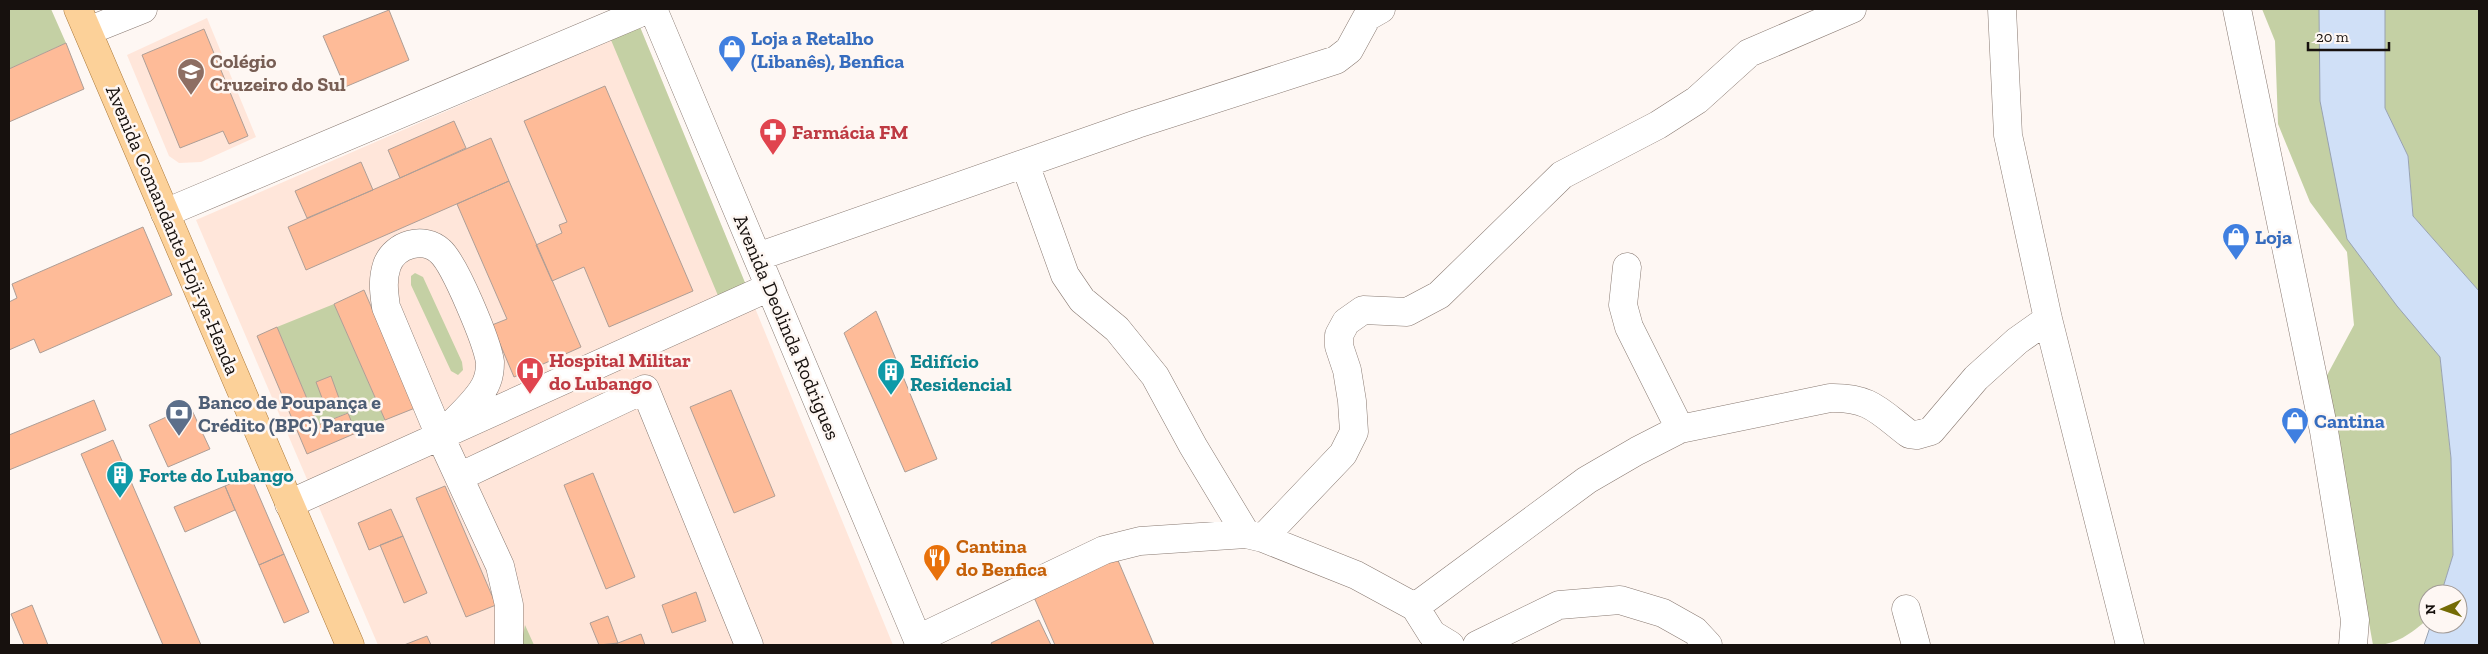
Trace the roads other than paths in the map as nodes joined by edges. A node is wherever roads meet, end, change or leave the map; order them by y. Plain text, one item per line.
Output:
1 (142, 9) edge
2 (651, 9) edge
3 (1852, 9) edge
4 (2002, 9) edge
5 (2237, 9) edge
6 (1370, 11) edge
7 (83, 20) edge
8 (1025, 164) junction
9 (165, 213) junction
10 (757, 257) junction
11 (1627, 267) dead end
12 (770, 287) junction
13 (2048, 319) junction
14 (1680, 429) junction
15 (440, 436) junction
16 (459, 477) junction
17 (289, 504) junction
18 (1254, 536) junction
19 (1415, 607) junction
20 (1906, 609) dead end
21 (919, 642) edge
22 (350, 645) edge
23 (510, 645) edge
24 (749, 645) edge
25 (1450, 645) edge
26 (1477, 645) edge
27 (1708, 645) edge
28 (1916, 645) edge
29 (2130, 645) edge
30 (2353, 645) edge

1 - 7 street
2 - 9 street
2 - 10 street, Avenida Deolinda Rodrigues
3 - 18 street
4 - 13 street
5 - 30 street
6 - 8 street
7 - 9 main road, Avenida Comandante Hoji-ya-Henda
8 - 10 street
8 - 18 street
9 - 17 main road, Avenida Comandante Hoji-ya-Henda
10 - 12 street, Avenida Deolinda Rodrigues
11 - 14 street
12 - 15 street
12 - 21 street, Avenida Deolinda Rodrigues
13 - 14 street
13 - 29 street
14 - 19 street
15 - 15 street
15 - 16 street
15 - 17 street
16 - 23 street
16 - 24 street
17 - 22 main road, Avenida Comandante Hoji-ya-Henda
18 - 19 street
18 - 21 street
19 - 25 street
20 - 28 street
26 - 27 street

